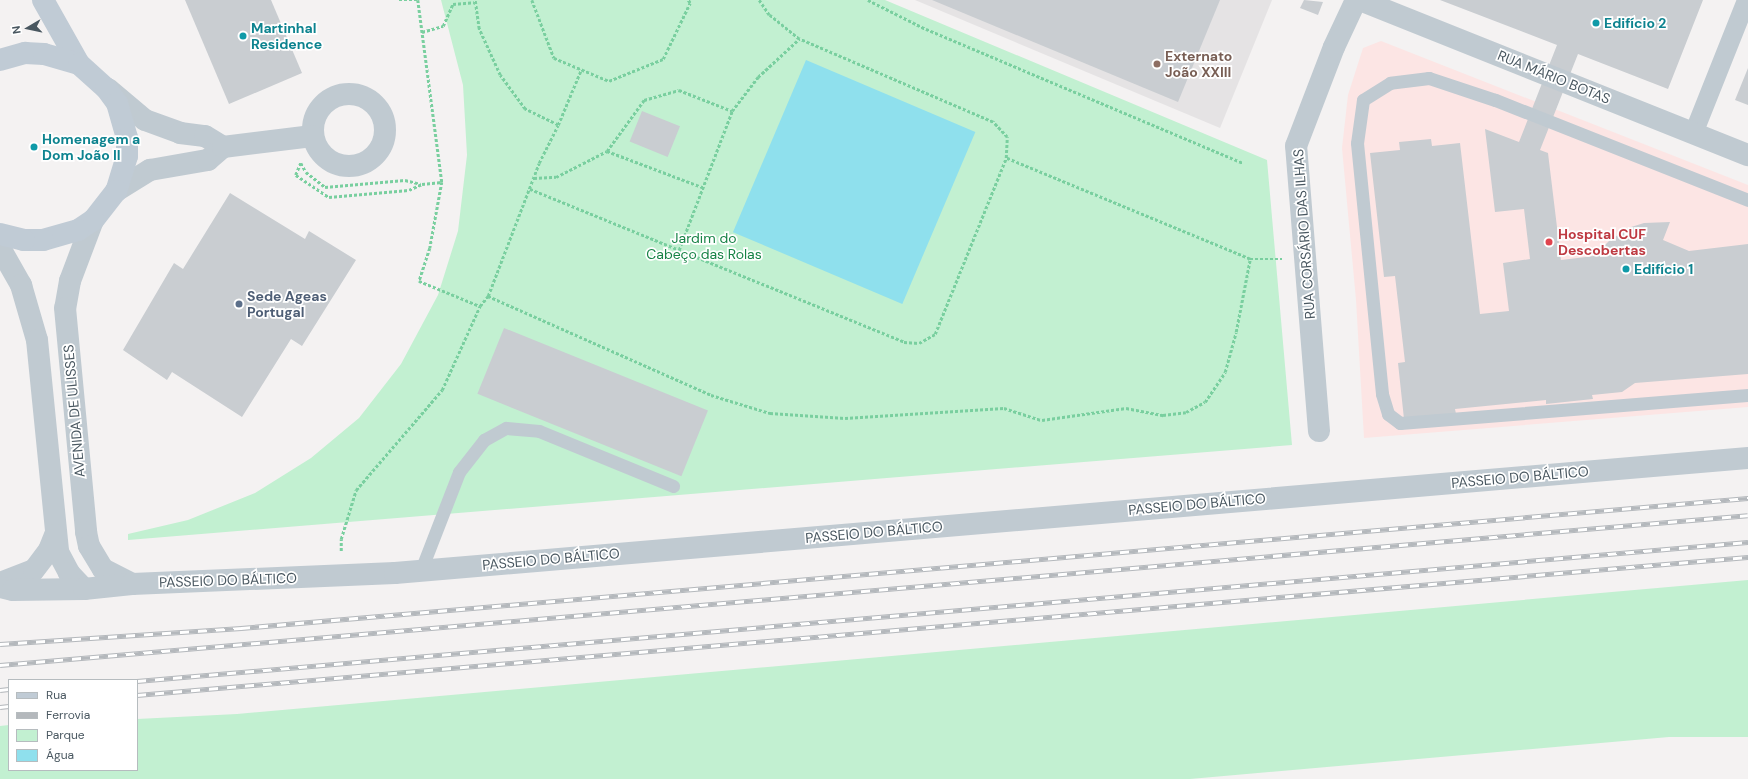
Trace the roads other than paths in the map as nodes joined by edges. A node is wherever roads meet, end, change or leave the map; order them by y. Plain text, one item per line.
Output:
1 (43, 0) edge
2 (1356, 0) edge
3 (1360, 0) edge
4 (1746, 0) edge
5 (0, 60) edge
6 (79, 64) junction
7 (106, 88) junction
8 (1694, 133) junction
9 (312, 136) dead end
10 (223, 147) junction
11 (1748, 155) edge
12 (116, 192) junction
13 (1748, 200) edge
14 (93, 220) junction
15 (0, 234) edge
16 (0, 248) edge
17 (1748, 395) edge
18 (1319, 431) dead end
19 (1748, 458) edge
20 (674, 486) dead end
21 (55, 535) junction
22 (421, 570) junction
23 (0, 583) edge
24 (132, 584) junction
25 (0, 587) edge
26 (84, 589) junction

1 - 6 main road
2 - 18 street, RUA CORSÁRIO DAS ILHAS
3 - 8 street, RUA MÁRIO BOTAS
4 - 8 street
5 - 6 main road
6 - 7 main road
7 - 10 street
7 - 12 main road
8 - 11 street, RUA MÁRIO BOTAS
9 - 10 street
10 - 12 street
12 - 14 main road
13 - 17 lane
14 - 15 main road
14 - 24 street, AVENIDA DE ULISSES
16 - 21 street
19 - 22 street, PASSEIO DO BÁLTICO
20 - 22 lane
21 - 23 street
21 - 26 street
22 - 24 street, PASSEIO DO BÁLTICO
24 - 26 street, PASSEIO DO BÁLTICO
25 - 26 street, PASSEIO DO BÁLTICO

